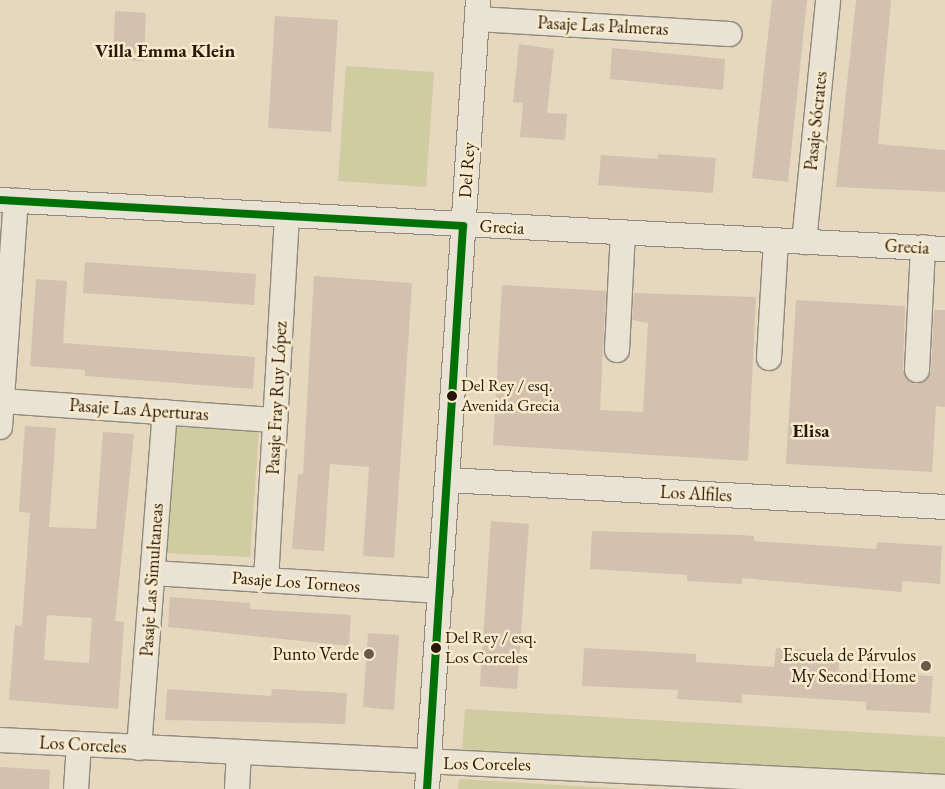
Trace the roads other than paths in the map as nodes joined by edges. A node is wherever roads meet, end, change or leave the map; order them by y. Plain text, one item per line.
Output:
1 (828, 0) edge
2 (478, 10) edge
3 (730, 34) dead end
4 (8, 200) edge
5 (287, 216) junction
6 (463, 226) junction
7 (623, 233) junction
8 (776, 240) junction
9 (804, 242) junction
10 (934, 248) edge
11 (617, 350) dead end
12 (769, 358) dead end
13 (917, 370) dead end
14 (2, 401) junction
15 (165, 412) junction
16 (275, 420) junction
17 (0, 427) edge
18 (447, 480) junction
19 (945, 508) edge
20 (153, 573) junction
21 (266, 580) junction
22 (440, 591) junction
23 (0, 740) edge
24 (79, 744) junction
25 (139, 748) junction
26 (239, 753) junction
27 (429, 764) junction
28 (945, 787) edge
29 (76, 789) edge
30 (237, 789) edge
31 (427, 789) edge

1 - 9 street, Pasaje Sócrates
2 - 3 street, Pasaje Las Palmeras
2 - 6 street, Del Rey
4 - 5 street, Grecia
4 - 14 street
5 - 6 street, Grecia
5 - 16 street, Pasaje Fray Ruy López
6 - 7 street, Grecia
6 - 18 street, Del Rey
7 - 8 street, Grecia
7 - 11 street
8 - 9 street, Grecia
8 - 12 street
9 - 10 street, Grecia
10 - 13 street
14 - 15 street, Pasaje Las Aperturas
14 - 17 street
15 - 16 street, Pasaje Las Aperturas
15 - 20 street, Pasaje Las Simultaneas
16 - 21 street, Pasaje Fray Ruy López
18 - 19 street, Los Alfiles
18 - 22 street, Del Rey
20 - 21 street, Pasaje Los Torneos
20 - 25 street, Pasaje Las Simultaneas
21 - 22 street, Pasaje Los Torneos
22 - 27 street, Del Rey
23 - 24 street, Los Corceles
24 - 25 street, Los Corceles
24 - 29 street
25 - 26 street, Los Corceles
26 - 27 street, Los Corceles
26 - 30 street
27 - 28 street, Los Corceles
27 - 31 street, Del Rey

